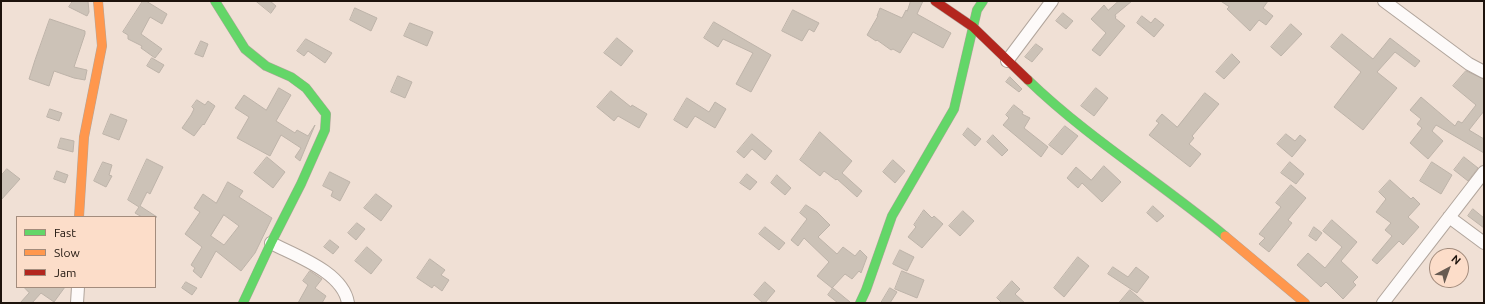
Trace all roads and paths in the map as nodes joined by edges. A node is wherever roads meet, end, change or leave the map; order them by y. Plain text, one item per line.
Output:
1 (98, 1) edge
2 (215, 1) edge
3 (935, 1) edge
4 (983, 1) edge
5 (1052, 1) edge
6 (1384, 1) edge
7 (973, 27) junction
8 (1007, 61) junction
9 (1484, 72) edge
10 (1484, 172) edge
11 (79, 216) edge
12 (1449, 217) junction
13 (271, 243) junction
14 (1484, 243) edge
15 (78, 288) edge
16 (77, 303) edge
17 (243, 303) edge
18 (348, 303) edge
19 (860, 303) edge
20 (1305, 303) edge
21 (1384, 303) edge

1 - 11 street
2 - 13 street
3 - 7 street
4 - 7 street
5 - 8 street
6 - 9 street
7 - 8 street
7 - 19 street
8 - 20 street
10 - 12 street
12 - 14 street
12 - 21 street
13 - 17 street
13 - 18 street
15 - 16 street

